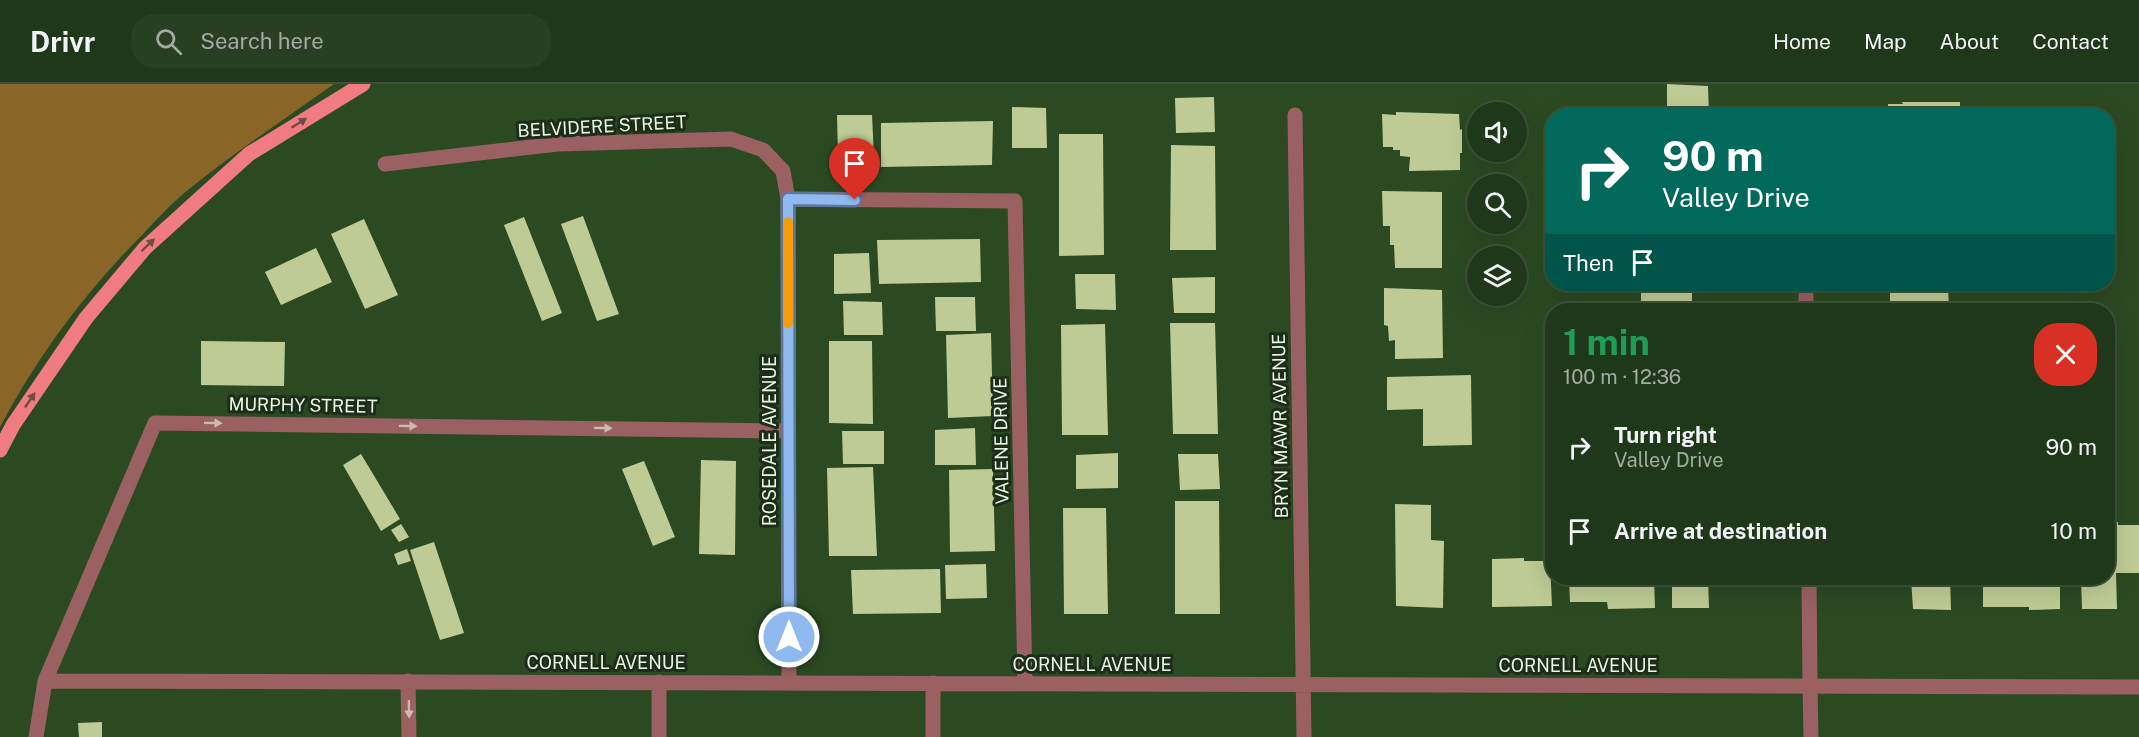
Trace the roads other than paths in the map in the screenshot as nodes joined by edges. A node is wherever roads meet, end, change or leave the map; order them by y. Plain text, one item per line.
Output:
1 (363, 84) edge
2 (1295, 115) dead end
3 (385, 164) dead end
4 (788, 199) junction
5 (788, 431) junction
6 (0, 450) edge
7 (1809, 585) edge
8 (45, 681) junction
9 (408, 681) junction
10 (659, 682) junction
11 (789, 682) junction
12 (933, 683) junction
13 (1025, 683) junction
14 (1304, 684) junction
15 (1810, 686) junction
16 (2139, 687) edge
17 (36, 737) edge
18 (409, 737) edge
19 (659, 737) edge
20 (933, 737) edge
21 (1304, 737) edge
22 (1811, 737) edge

6 -> 1 main road
2 - 14 street, BRYN MAWR AVENUE
3 - 4 street, BELVIDERE STREET
4 - 5 street, ROSEDALE AVENUE
4 - 13 street, VALENE DRIVE
8 -> 5 street, MURPHY STREET
5 - 11 street, ROSEDALE AVENUE
7 - 15 street
8 - 9 street, CORNELL AVENUE
8 - 17 street, MURPHY STREET
9 - 10 street, CORNELL AVENUE
9 -> 18 street
10 - 11 street, CORNELL AVENUE
10 - 19 street
11 - 12 street, CORNELL AVENUE
12 - 13 street, CORNELL AVENUE
12 - 20 street
13 - 14 street, CORNELL AVENUE
14 - 15 street, CORNELL AVENUE
14 - 21 street, BRYN MAWR AVENUE
15 - 16 street, CORNELL AVENUE
15 - 22 street

